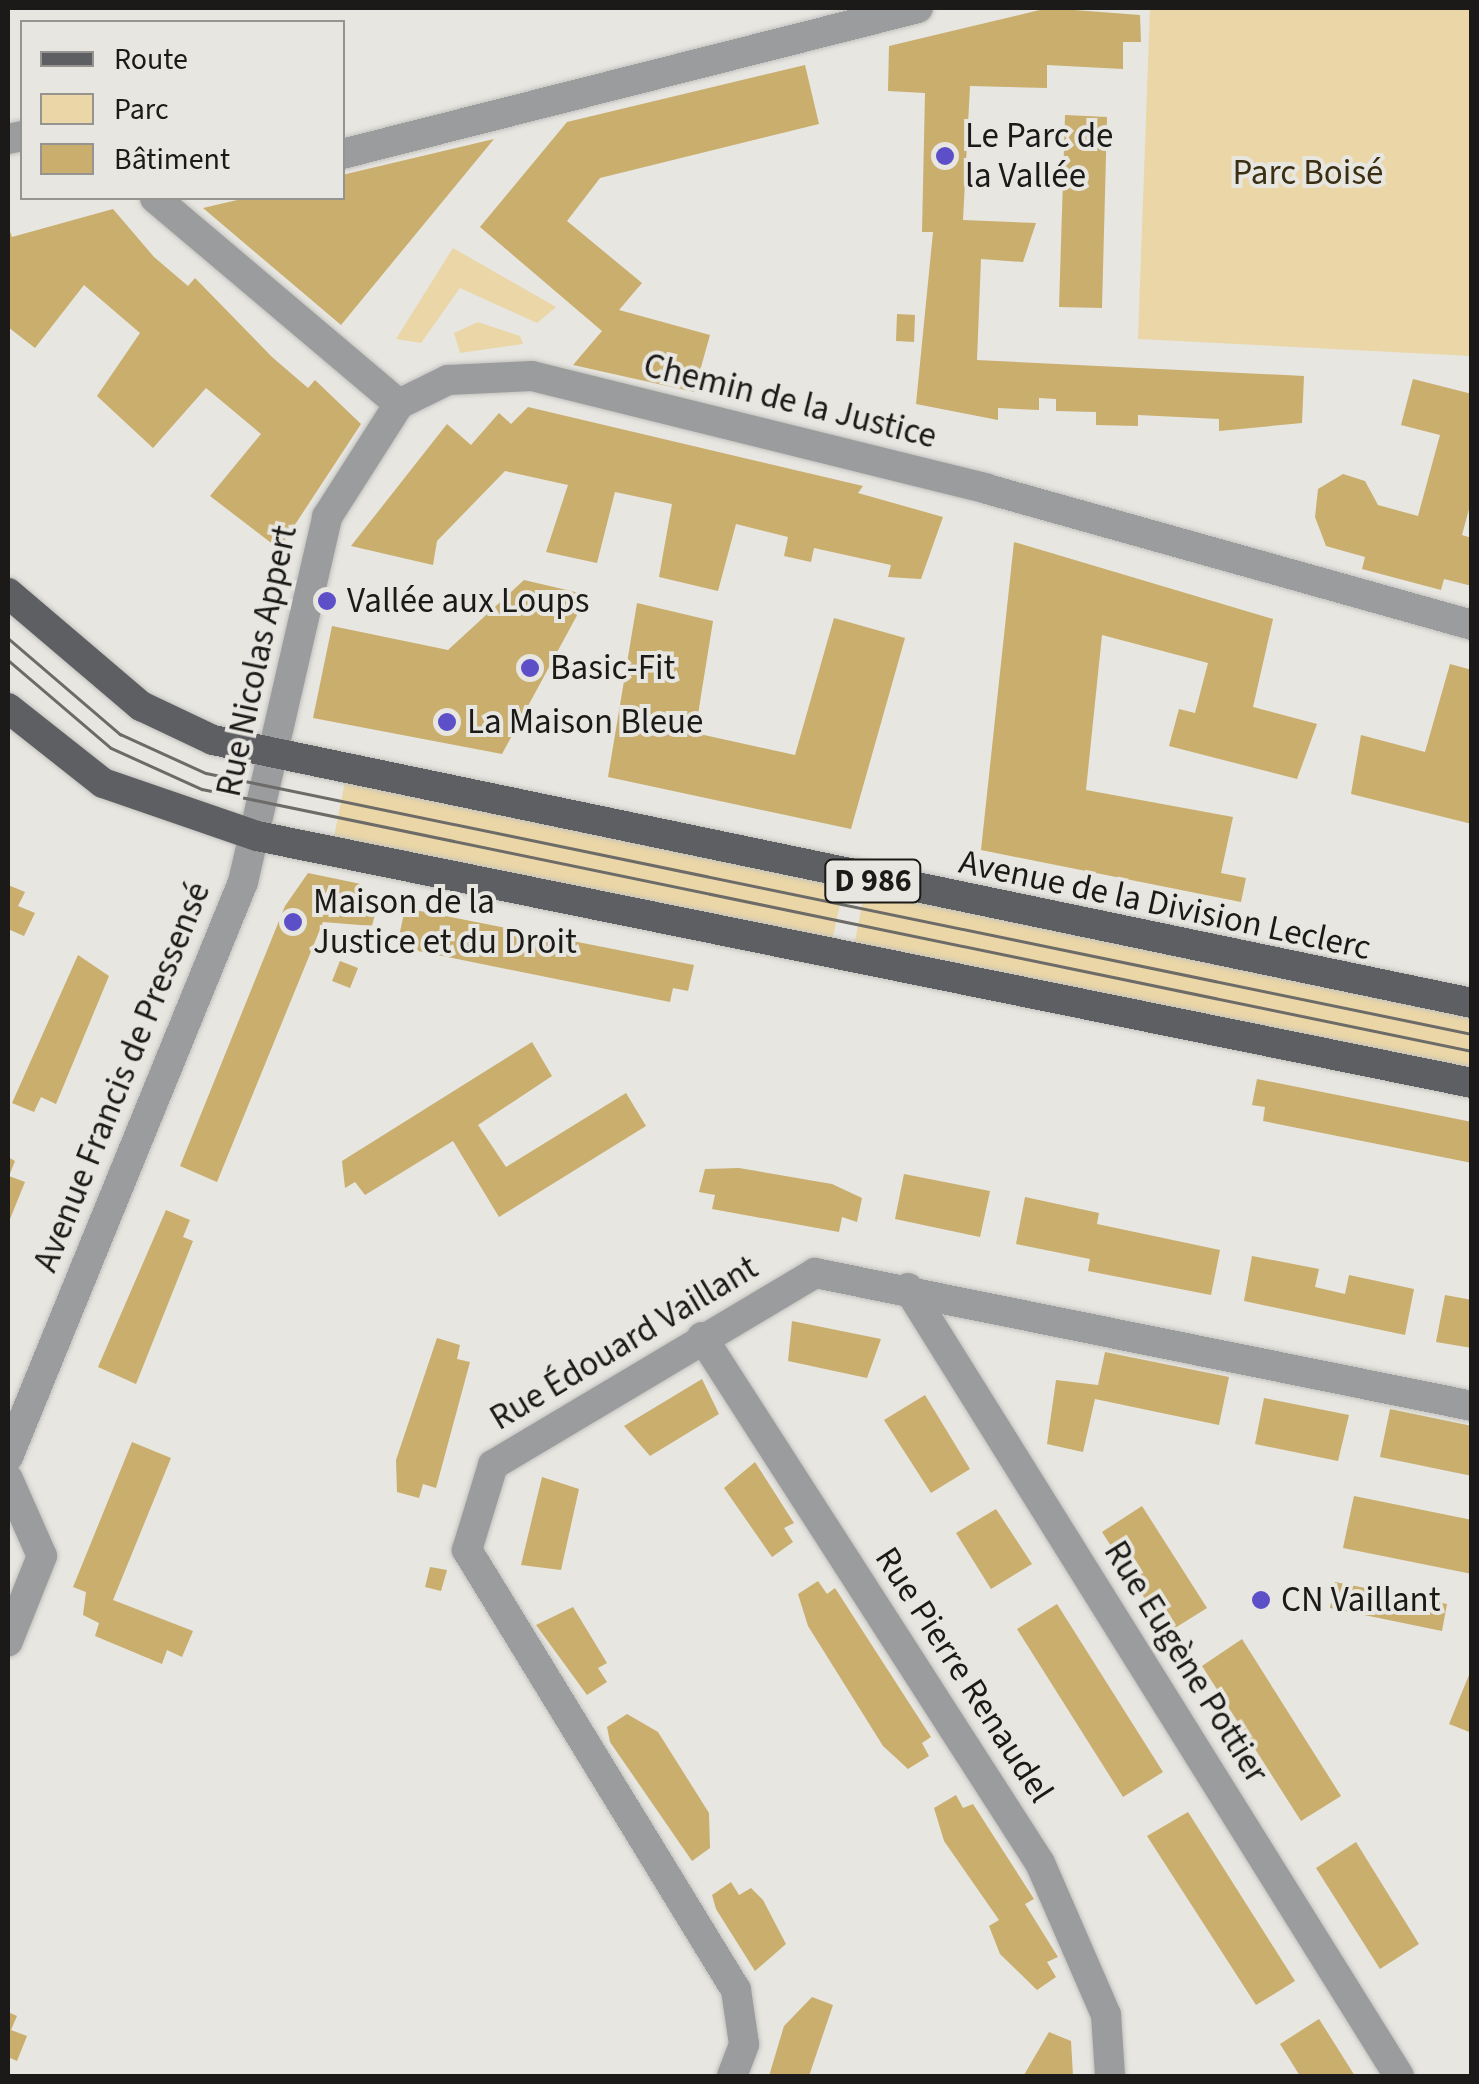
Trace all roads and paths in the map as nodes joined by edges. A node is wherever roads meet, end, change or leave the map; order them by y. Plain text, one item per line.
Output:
1 (918, 8) edge
2 (345, 153) edge
3 (163, 200) edge
4 (400, 404) junction
5 (8, 593) edge
6 (1472, 625) edge
7 (8, 708) edge
8 (275, 756) junction
9 (258, 836) junction
10 (1472, 1003) edge
11 (1472, 1083) edge
12 (908, 1288) junction
13 (702, 1337) junction
14 (18, 1405) edge
15 (1472, 1406) edge
16 (8, 1457) edge
17 (8, 1479) edge
18 (8, 1641) edge
19 (732, 2076) edge
20 (1110, 2076) edge
21 (1399, 2076) edge

1 - 2 street
3 - 4 street
4 - 6 street, Chemin de la Justice
4 - 8 street, Rue Nicolas Appert
5 - 8 main road, Avenue de la Division Leclerc / D 986
7 - 9 main road, D 986
8 - 9 street, Rue Nicolas Appert
8 - 10 main road, Avenue de la Division Leclerc / D 986
9 - 11 main road, D 986
9 - 14 street, Avenue Francis de Pressensé
12 - 13 street, Rue Édouard Vaillant
12 - 15 street, Rue Édouard Vaillant
12 - 21 street, Rue Eugène Pottier
13 - 19 street, Rue Édouard Vaillant
13 - 20 street, Rue Pierre Renaudel
14 - 16 street, Avenue Francis de Pressensé
17 - 18 street

